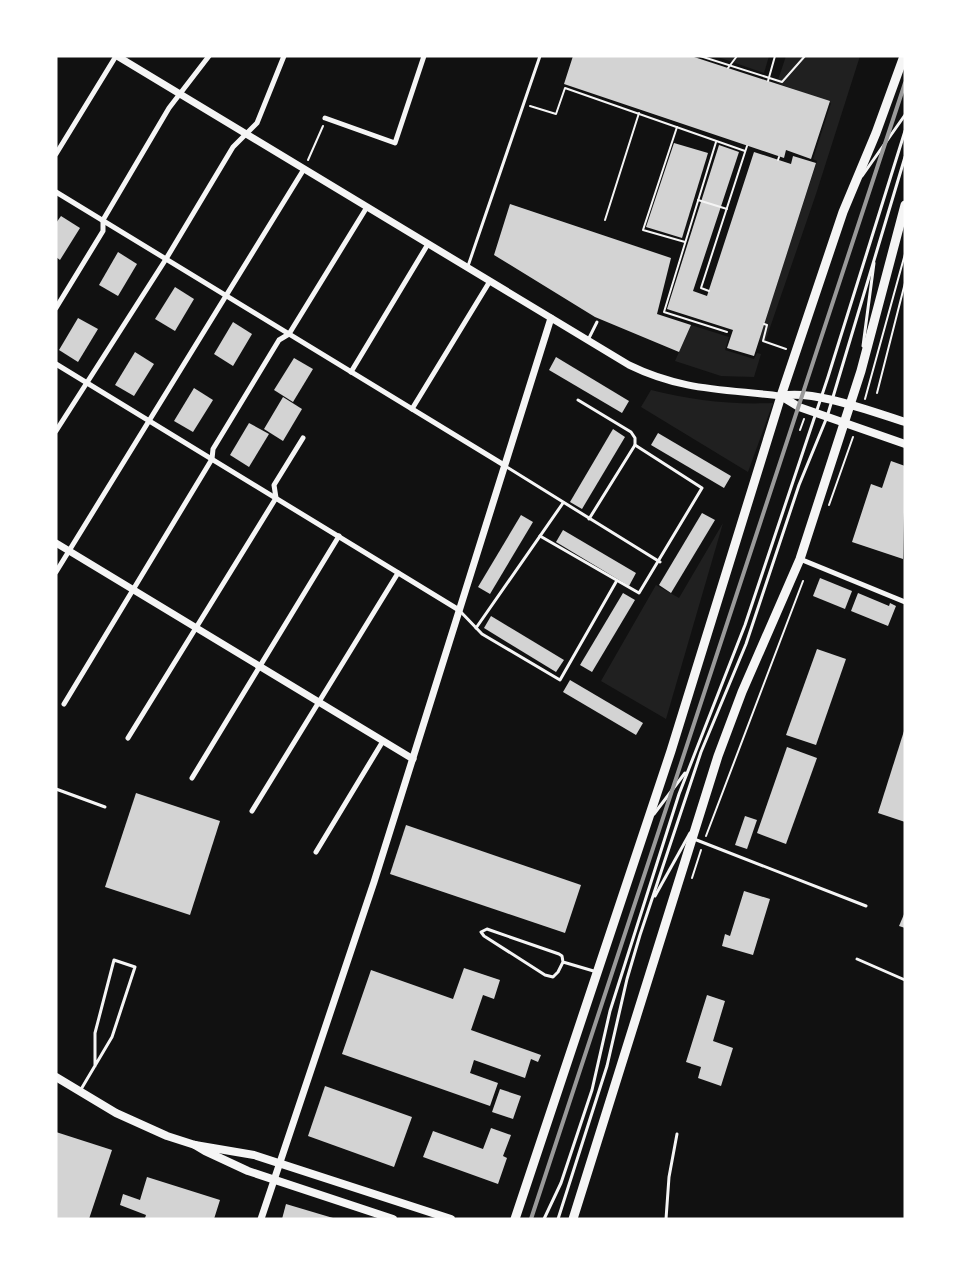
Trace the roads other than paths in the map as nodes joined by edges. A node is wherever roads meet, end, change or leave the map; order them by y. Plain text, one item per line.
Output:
1 (116, 56) edge
2 (209, 56) edge
3 (284, 56) edge
4 (424, 56) edge
5 (540, 56) edge
6 (904, 56) edge
7 (180, 95) junction
8 (905, 115) edge
9 (325, 118) road end
10 (905, 131) edge
11 (246, 134) junction
12 (56, 154) edge
13 (905, 157) edge
14 (304, 169) junction
15 (851, 191) junction
16 (56, 192) edge
17 (905, 205) edge
18 (367, 207) junction
19 (103, 220) junction
20 (428, 244) junction
21 (876, 248) junction
22 (166, 259) junction
23 (467, 267) junction
24 (490, 281) junction
25 (227, 296) junction
26 (56, 308) edge
27 (551, 318) junction
28 (597, 322) dead end
29 (289, 334) junction
30 (588, 341) junction
31 (56, 364) edge
32 (861, 371) junction
33 (351, 372) junction
34 (87, 382) junction
35 (781, 396) junction
36 (821, 399) junction
37 (578, 400) dead end
38 (832, 401) junction
39 (850, 405) junction
40 (412, 409) junction
41 (816, 413) junction
42 (827, 417) junction
43 (148, 420) junction
44 (905, 422) edge
45 (845, 424) junction
46 (56, 431) edge
47 (303, 438) dead end
48 (905, 444) edge
49 (635, 445) junction
50 (212, 459) junction
51 (504, 465) junction
52 (276, 498) junction
53 (563, 503) junction
54 (589, 519) junction
55 (338, 536) junction
56 (540, 536) junction
57 (56, 543) edge
58 (69, 551) junction
59 (800, 559) junction
60 (660, 562) junction
61 (56, 572) edge
62 (398, 573) junction
63 (616, 582) junction
64 (133, 590) junction
65 (905, 602) edge
66 (459, 610) junction
67 (196, 628) junction
68 (476, 628) junction
69 (259, 666) junction
70 (319, 702) junction
71 (64, 704) dead end
72 (128, 738) dead end
73 (383, 741) junction
74 (413, 759) junction
75 (687, 771) junction
76 (192, 778) dead end
77 (56, 789) edge
78 (105, 807) dead end
79 (252, 811) dead end
80 (648, 821) junction
81 (696, 822) junction
82 (691, 837) junction
83 (316, 852) dead end
84 (651, 903) junction
85 (866, 906) dead end
86 (857, 959) dead end
87 (564, 962) junction
88 (598, 972) junction
89 (905, 980) edge
90 (95, 1066) junction
91 (56, 1077) edge
92 (80, 1091) junction
93 (677, 1134) dead end
94 (195, 1145) junction
95 (280, 1164) junction
96 (275, 1180) junction
97 (261, 1219) edge
98 (393, 1219) edge
99 (451, 1219) edge
100 (516, 1219) edge
101 (544, 1219) edge
102 (558, 1219) edge
103 (573, 1219) edge
104 (666, 1219) edge

1 - 7 street
1 - 12 street
2 - 7 street
3 - 11 street
4 - 9 street
5 - 23 lane
6 - 15 main road
7 - 11 street
7 - 19 street
8 - 15 lane
10 - 36 lane
11 - 14 street
11 - 22 street
13 - 21 lane
14 - 18 street
14 - 25 street
15 - 35 main road
16 - 19 street
17 - 32 main road
18 - 20 street
18 - 29 street
19 - 22 street
19 - 26 street
20 - 23 street
20 - 33 street
21 - 32 lane
21 - 38 lane
22 - 25 street
22 - 34 street
23 - 24 street
24 - 27 street
24 - 40 street
25 - 29 street
25 - 43 street
27 - 30 street
27 - 51 street
28 - 30 lane
29 - 33 street
29 - 50 street
30 - 35 street
31 - 34 street
32 - 39 main road
33 - 40 street
34 - 43 street
34 - 46 street
35 - 36 main road
35 - 41 main road
35 - 80 main road
36 - 38 main road
36 - 41 lane
37 - 49 lane
38 - 39 main road
38 - 42 lane
39 - 44 main road
39 - 45 main road
40 - 51 street
41 - 42 main road
41 - 75 lane
42 - 45 main road
42 - 84 lane
43 - 50 street
43 - 58 street
45 - 48 main road
45 - 59 main road
47 - 52 street
49 - 54 lane
49 - 60 lane
50 - 52 street
50 - 64 street
51 - 53 lane
51 - 66 street
52 - 55 street
52 - 67 street
53 - 54 lane
53 - 56 lane
54 - 60 lane
55 - 62 street
55 - 69 street
56 - 63 lane
56 - 68 lane
57 - 58 street
58 - 61 street
58 - 64 street
59 - 65 street
59 - 81 main road
60 - 63 lane
62 - 66 street
62 - 70 street
63 - 68 lane
64 - 67 street
64 - 71 street
66 - 68 lane
66 - 74 street
67 - 69 street
67 - 72 street
69 - 70 street
69 - 76 street
70 - 73 street
70 - 79 street
73 - 74 street
73 - 83 street
74 - 95 street
75 - 80 lane
75 - 101 lane
77 - 78 lane
80 - 88 main road
81 - 82 main road
81 - 84 lane
82 - 85 lane
82 - 103 main road
84 - 102 lane
86 - 89 lane
87 - 87 lane
87 - 88 lane
88 - 100 main road
90 - 90 lane
90 - 92 lane
91 - 92 main road
92 - 94 main road
93 - 104 lane
94 - 95 main road
94 - 96 main road
95 - 96 street
95 - 99 main road
96 - 97 street
96 - 98 main road

